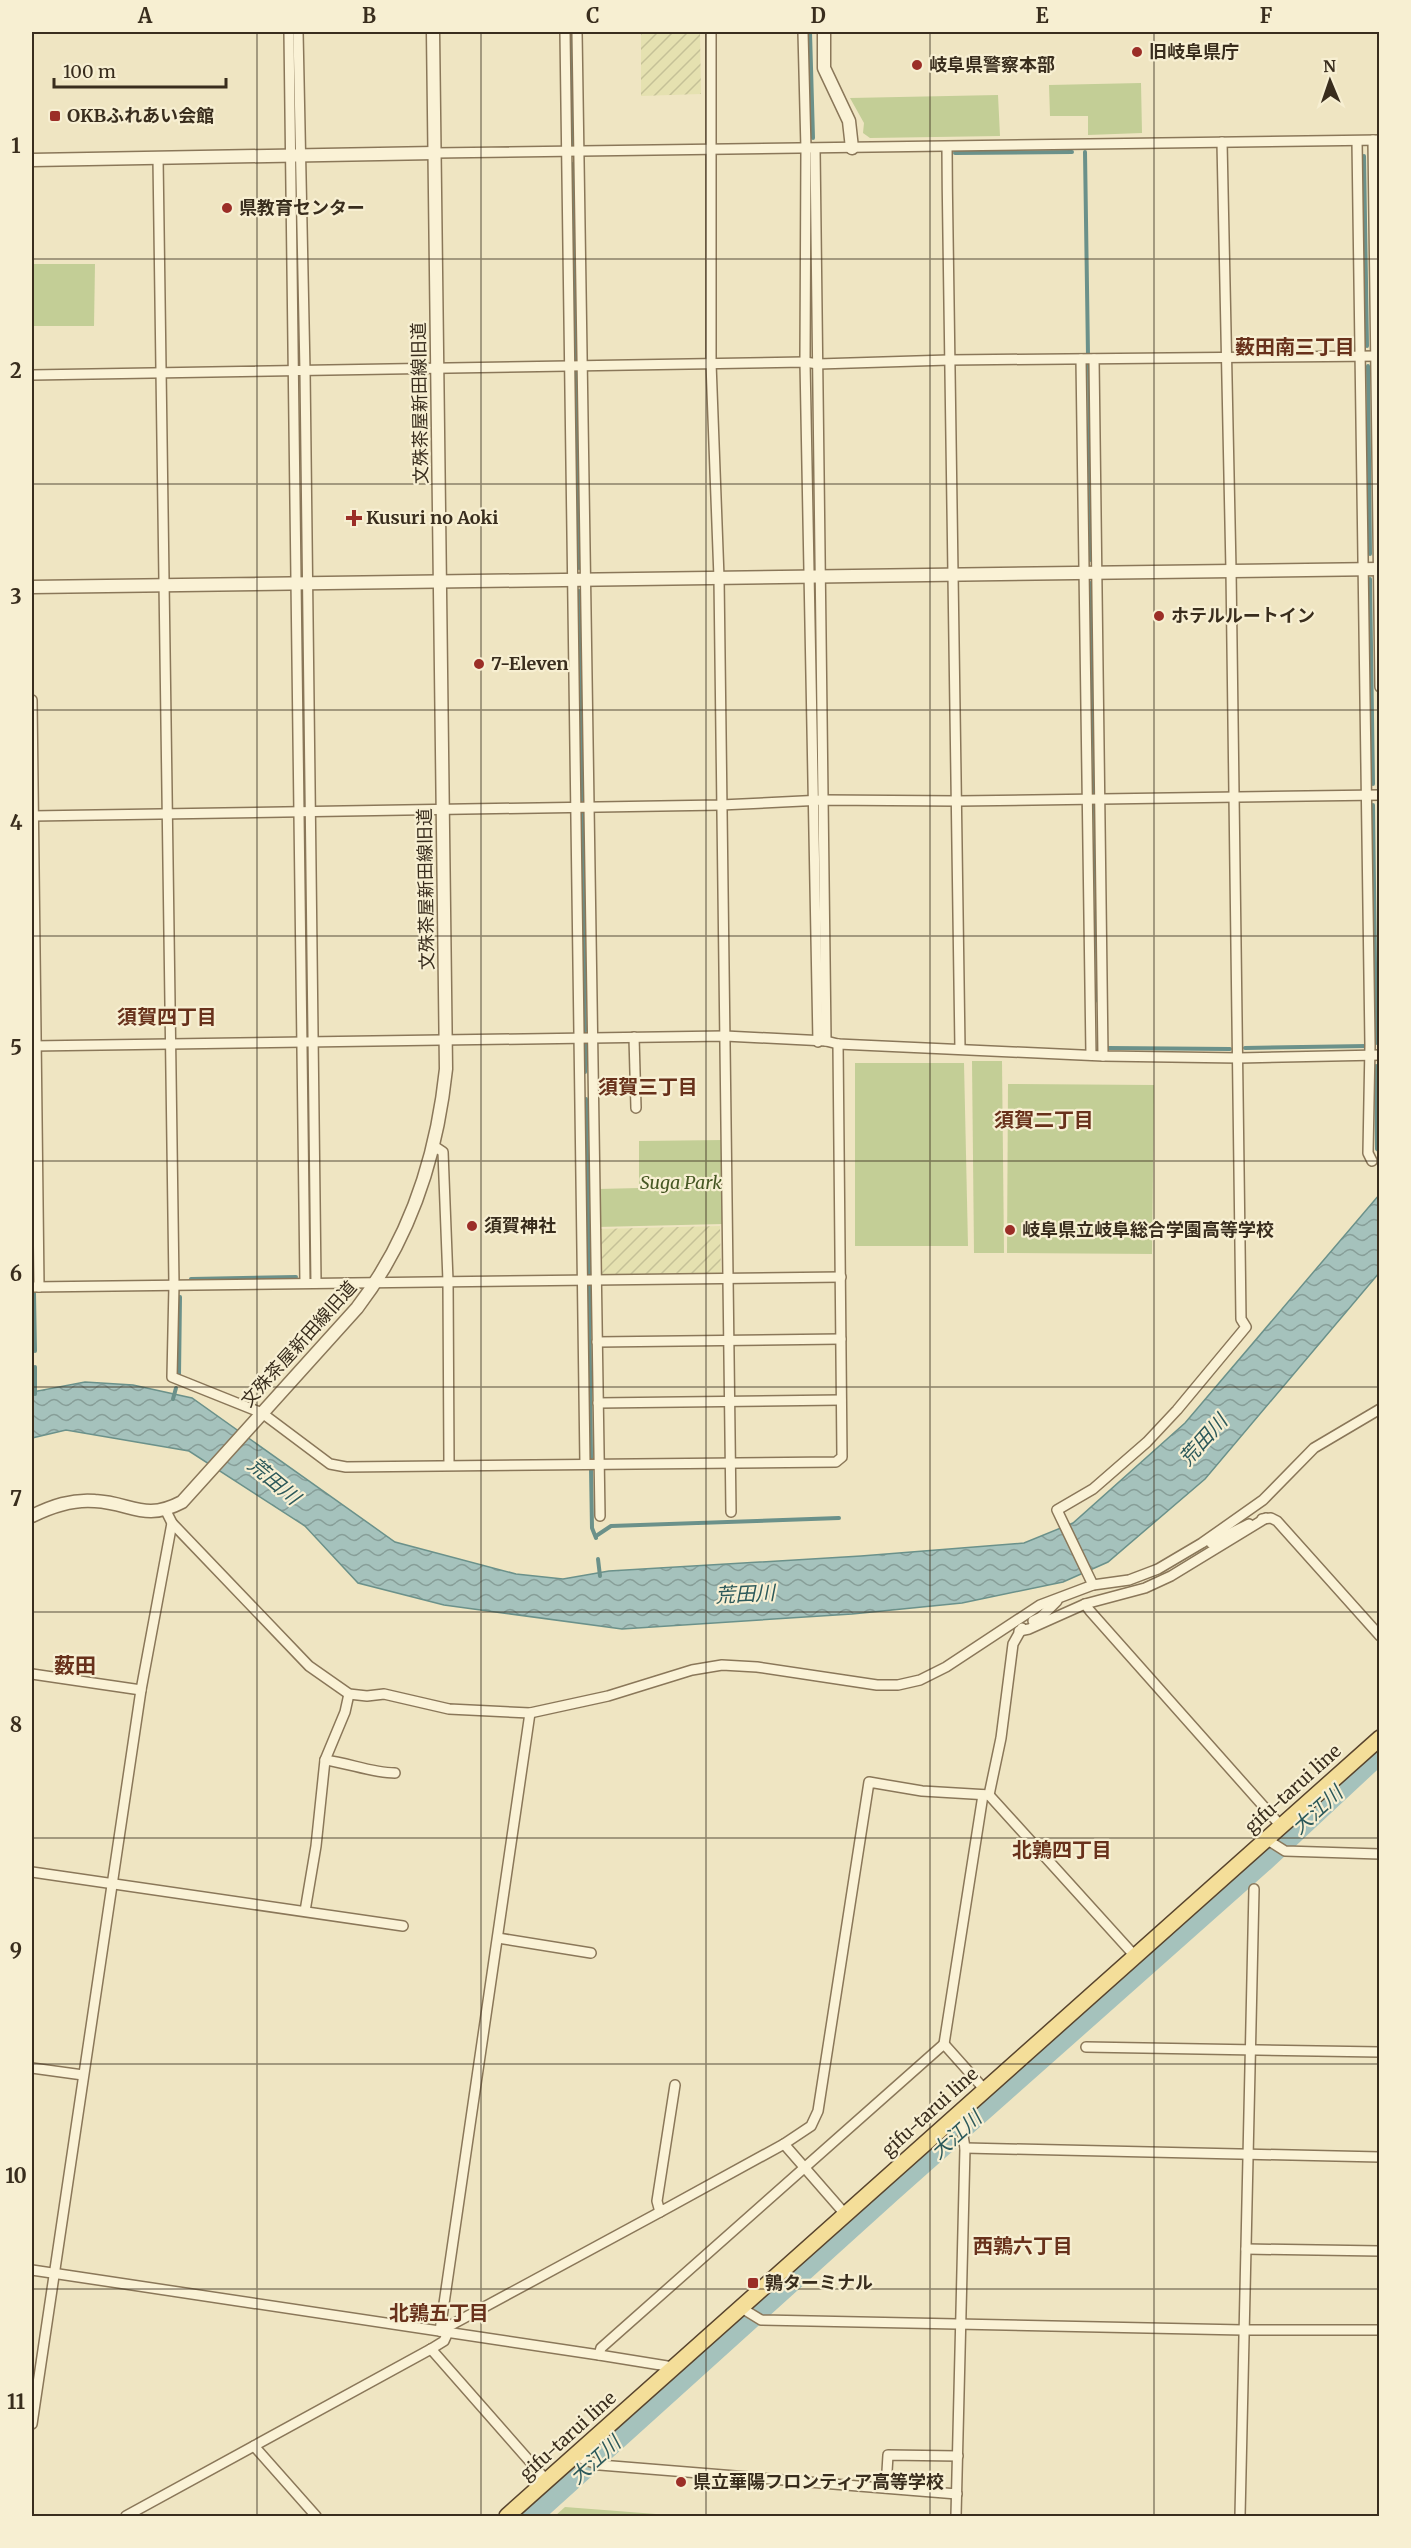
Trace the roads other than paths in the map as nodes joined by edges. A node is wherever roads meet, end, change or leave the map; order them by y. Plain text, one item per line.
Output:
1 (289, 32) edge
2 (298, 32) edge
3 (433, 32) edge
4 (565, 32) edge
5 (577, 32) edge
6 (711, 32) edge
7 (802, 32) edge
8 (824, 32) edge
9 (1376, 140) edge
10 (1358, 141) junction
11 (1222, 142) junction
12 (947, 147) junction
13 (852, 148) junction
14 (810, 149) junction
15 (713, 151) junction
16 (435, 153) junction
17 (567, 153) junction
18 (579, 153) junction
19 (295, 155) junction
20 (159, 158) junction
21 (32, 160) edge
22 (1359, 356) junction
23 (1377, 356) edge
24 (1228, 357) junction
25 (1094, 359) junction
26 (949, 360) junction
27 (1081, 360) junction
28 (805, 362) junction
29 (711, 363) junction
30 (818, 364) junction
31 (570, 368) junction
32 (582, 368) junction
33 (438, 369) junction
34 (292, 371) junction
35 (305, 371) junction
36 (161, 373) junction
37 (32, 375) edge
38 (1364, 569) junction
39 (1379, 569) edge
40 (1231, 570) junction
41 (1092, 572) junction
42 (955, 574) junction
43 (815, 575) junction
44 (719, 578) junction
45 (572, 579) junction
46 (586, 579) junction
47 (441, 580) junction
48 (301, 583) junction
49 (163, 585) junction
50 (32, 587) edge
51 (1380, 687) edge
52 (32, 700) edge
53 (1368, 795) junction
54 (1380, 795) edge
55 (1235, 797) junction
56 (1100, 798) junction
57 (1089, 799) junction
58 (819, 801) junction
59 (958, 801) junction
60 (722, 805) junction
61 (576, 806) junction
62 (589, 806) junction
63 (442, 810) junction
64 (299, 811) junction
65 (310, 811) junction
66 (167, 813) junction
67 (32, 816) edge
68 (724, 1036) junction
69 (578, 1037) junction
70 (593, 1037) junction
71 (634, 1037) junction
72 (446, 1040) junction
73 (301, 1042) junction
74 (313, 1042) junction
75 (822, 1042) junction
76 (169, 1044) junction
77 (838, 1044) junction
78 (34, 1046) edge
79 (960, 1049) junction
80 (1091, 1055) junction
81 (1369, 1055) junction
82 (1380, 1055) edge
83 (1103, 1056) junction
84 (1239, 1058) junction
85 (636, 1108) dead end
86 (434, 1146) junction
87 (1372, 1161) dead end
88 (841, 1277) junction
89 (728, 1279) junction
90 (596, 1280) junction
91 (448, 1281) junction
92 (583, 1281) junction
93 (377, 1282) junction
94 (304, 1283) junction
95 (315, 1283) junction
96 (174, 1286) junction
97 (35, 1287) edge
98 (841, 1339) junction
99 (597, 1342) junction
100 (729, 1342) junction
101 (841, 1400) junction
102 (730, 1401) junction
103 (598, 1403) junction
104 (1380, 1409) edge
105 (259, 1416) junction
106 (585, 1464) junction
107 (599, 1464) junction
108 (731, 1464) junction
109 (449, 1465) junction
110 (166, 1511) junction
111 (731, 1512) dead end
112 (32, 1515) edge
113 (600, 1515) dead end
114 (1266, 1518) junction
115 (172, 1523) junction
116 (1202, 1544) junction
117 (1093, 1585) junction
118 (1061, 1597) junction
119 (1085, 1604) junction
120 (1019, 1631) junction
121 (1380, 1636) edge
122 (32, 1674) edge
123 (141, 1690) junction
124 (350, 1694) junction
125 (530, 1713) junction
126 (1380, 1738) edge
127 (325, 1760) junction
128 (395, 1773) dead end
129 (986, 1795) junction
130 (1281, 1826) junction
131 (1269, 1842) junction
132 (1380, 1854) edge
133 (32, 1872) edge
134 (112, 1883) junction
135 (1254, 1889) dead end
136 (305, 1911) junction
137 (403, 1926) dead end
138 (498, 1938) junction
139 (591, 1953) dead end
140 (1134, 1955) junction
141 (944, 2044) junction
142 (1086, 2047) dead end
143 (1249, 2050) junction
144 (1380, 2052) edge
145 (32, 2068) edge
146 (83, 2075) junction
147 (675, 2085) dead end
148 (985, 2090) junction
149 (958, 2119) junction
150 (784, 2144) junction
151 (965, 2148) junction
152 (1248, 2154) junction
153 (1380, 2157) edge
154 (803, 2167) junction
155 (660, 2212) junction
156 (845, 2214) junction
157 (1246, 2249) junction
158 (1380, 2250) edge
159 (32, 2270) edge
160 (53, 2273) junction
161 (746, 2309) junction
162 (960, 2324) junction
163 (1243, 2330) junction
164 (1380, 2330) edge
165 (444, 2331) junction
166 (431, 2349) junction
167 (599, 2355) junction
168 (672, 2369) junction
169 (32, 2424) edge
170 (254, 2446) junction
171 (580, 2456) junction
172 (958, 2456) junction
173 (547, 2481) junction
174 (886, 2488) junction
175 (957, 2494) junction
176 (126, 2517) edge
177 (316, 2517) edge
178 (507, 2517) edge
179 (957, 2517) edge
180 (1240, 2517) edge

1 - 19 street
2 - 19 street
3 - 16 street, 文殊茶屋新田線旧道
4 - 17 street
5 - 18 street
6 - 15 street
7 - 14 street
8 - 13 street
9 - 10 street
9 - 23 street
10 - 11 street
10 - 22 street
11 - 12 street
11 - 24 street
12 - 13 street
12 - 26 street
13 - 14 street
14 - 15 street
14 - 28 street
14 - 30 street
15 - 18 street
15 - 29 street
16 - 17 street
16 - 19 street
16 - 33 street, 文殊茶屋新田線旧道
17 - 18 street
17 - 31 street
18 - 32 street
19 - 20 street
19 - 34 street
19 - 35 street
20 - 21 street
20 - 36 street
22 - 23 street
22 - 24 street
22 - 38 street
23 - 39 street
24 - 25 street
24 - 40 street
25 - 27 street
25 - 41 street
26 - 27 street
26 - 30 street
26 - 42 street
27 - 41 street
28 - 29 street
28 - 30 street
28 - 43 street
29 - 32 street
29 - 44 street
30 - 43 street
31 - 32 street
31 - 33 street
31 - 45 street
32 - 46 street
33 - 35 street
33 - 47 street, 文殊茶屋新田線旧道
34 - 35 street
34 - 36 street
34 - 48 street
35 - 48 street
36 - 37 street
36 - 49 street
38 - 39 street
38 - 40 street
38 - 53 street
39 - 51 street
40 - 41 street
40 - 55 street
41 - 42 street
41 - 56 street
41 - 57 street
42 - 43 street
42 - 59 street
43 - 44 street
43 - 58 street
44 - 46 street
44 - 60 street
45 - 46 street
45 - 47 street
45 - 61 street
46 - 62 street
47 - 48 street
47 - 63 street, 文殊茶屋新田線旧道
48 - 49 street
48 - 64 street
48 - 65 street
49 - 50 street
49 - 66 street
52 - 67 street
53 - 54 street
53 - 55 street
53 - 81 street
55 - 56 street
55 - 84 street
56 - 57 street
56 - 83 street
57 - 59 street
57 - 80 street
58 - 59 street
58 - 60 street
58 - 75 street
59 - 79 street
60 - 62 street
60 - 68 street
61 - 62 street
61 - 63 street
61 - 69 street
62 - 70 street
63 - 65 street
63 - 72 street, 文殊茶屋新田線旧道
64 - 65 street
64 - 66 street
64 - 73 street
65 - 74 street
66 - 67 street
66 - 76 street
67 - 78 street
68 - 71 street
68 - 75 street
68 - 89 street
69 - 70 street
69 - 72 street
69 - 92 street
70 - 71 street
70 - 90 street
71 - 85 street
72 - 74 street
72 - 86 street, 文殊茶屋新田線旧道
73 - 74 street
73 - 76 street
73 - 94 street
74 - 95 street
75 - 77 street
76 - 78 street
76 - 96 street
77 - 79 street
77 - 88 street
78 - 97 street
79 - 80 street
80 - 83 street
81 - 82 street
81 - 84 street
81 - 87 street
83 - 84 street
84 - 117 street
86 - 91 street
86 - 93 street, 文殊茶屋新田線旧道
88 - 89 street
88 - 98 street
89 - 90 street
89 - 100 street
90 - 92 street
90 - 99 street
91 - 92 street
91 - 93 street
91 - 109 street
92 - 106 street
93 - 95 street
93 - 105 street, 文殊茶屋新田線旧道
94 - 95 street
94 - 96 street
96 - 97 street
96 - 105 street
98 - 100 street
98 - 101 street
99 - 100 street
99 - 103 street
100 - 102 street
101 - 102 street
101 - 108 street
102 - 103 street
102 - 108 street
103 - 107 street
104 - 116 street
105 - 109 street
105 - 110 street, 文殊茶屋新田線旧道
106 - 107 street
106 - 109 street
107 - 108 street
107 - 113 street
108 - 111 street
110 - 112 street
110 - 115 street
114 - 116 street
114 - 119 street
114 - 121 street
115 - 123 street
115 - 124 street
116 - 117 street
117 - 118 street
118 - 120 street
118 - 125 street
119 - 120 street
119 - 130 street
120 - 129 street
122 - 123 street
123 - 134 street
124 - 125 street
124 - 127 street
125 - 138 street
126 - 130 main road, gifu-tarui line
127 - 128 street
127 - 136 street
129 - 140 street
129 - 141 street
129 - 150 street
130 - 131 main road, gifu-tarui line
131 - 132 street
131 - 140 main road, gifu-tarui line
133 - 134 street
134 - 136 street
134 - 146 street
135 - 143 street
136 - 137 street
138 - 139 street
138 - 165 street
140 - 148 main road, gifu-tarui line
141 - 148 street
141 - 154 street
142 - 143 street
143 - 144 street
143 - 152 street
145 - 146 street
146 - 160 street
147 - 155 street
148 - 149 main road, gifu-tarui line
149 - 151 street
149 - 156 main road, gifu-tarui line
150 - 154 street
150 - 155 street
151 - 152 street
151 - 162 street
152 - 153 street
152 - 157 street
154 - 156 street
154 - 167 street
155 - 165 street
156 - 161 main road, gifu-tarui line
157 - 158 street
157 - 163 street
159 - 160 street
160 - 165 street
160 - 169 street
161 - 162 street
161 - 168 main road, gifu-tarui line
162 - 163 street
162 - 172 street
163 - 164 street
163 - 180 street
165 - 166 street
165 - 167 street
166 - 170 street
166 - 173 street
167 - 168 street
168 - 171 main road, gifu-tarui line
170 - 176 street
170 - 177 street
171 - 173 main road, gifu-tarui line
171 - 174 street
172 - 174 street
172 - 175 street
173 - 178 main road, gifu-tarui line
174 - 175 street
175 - 179 street

